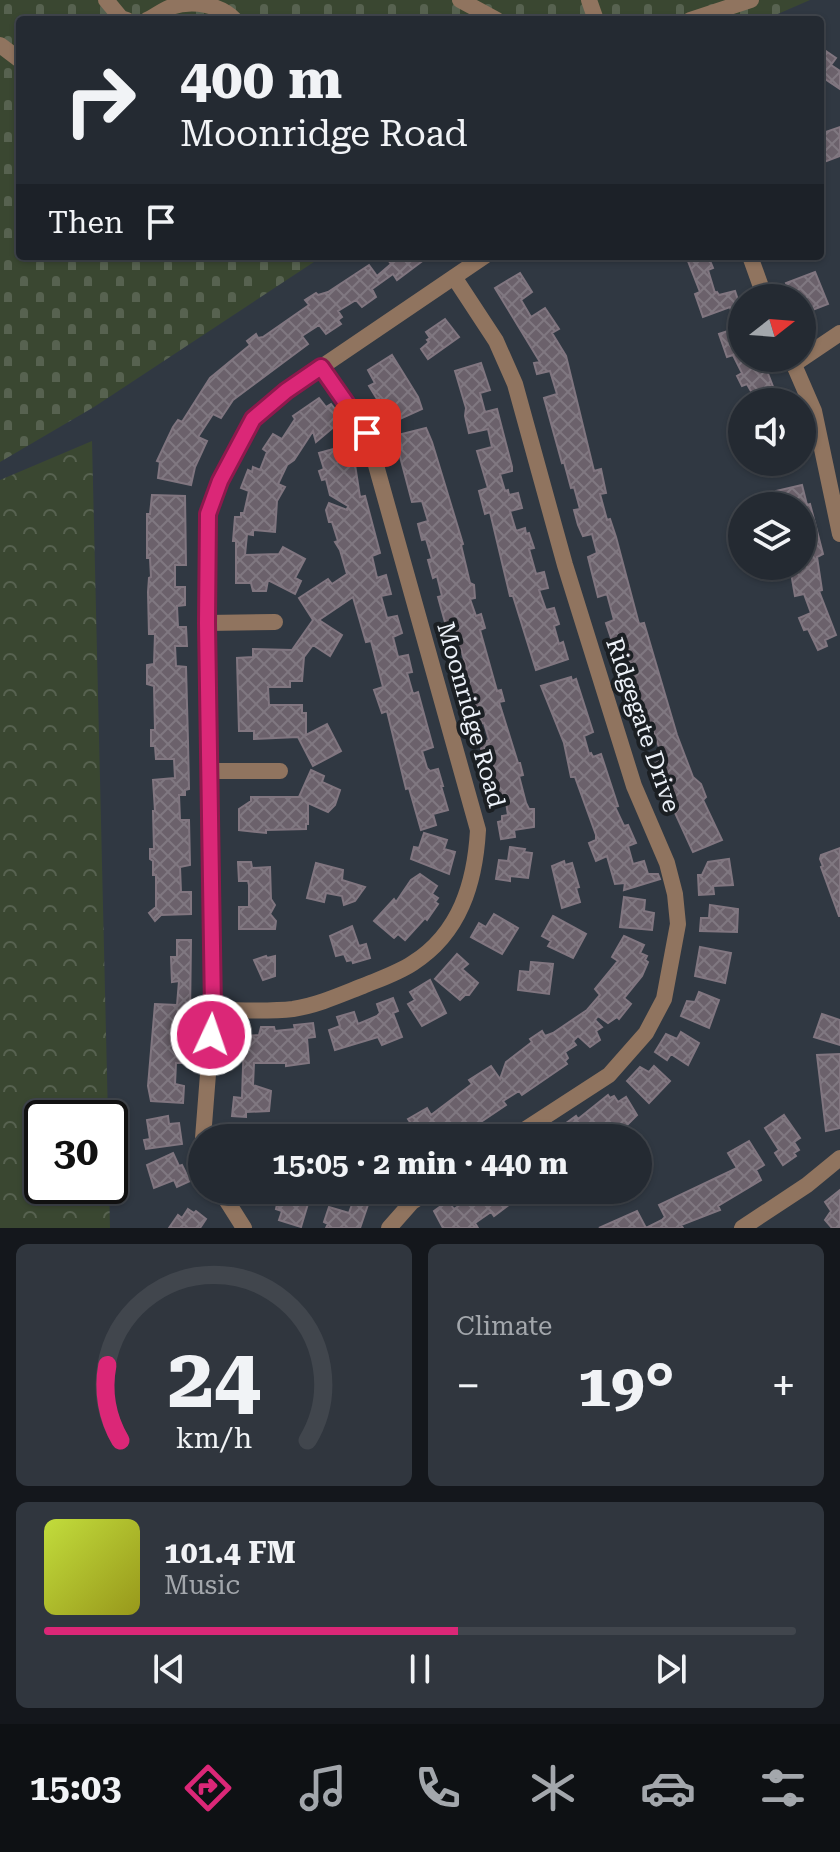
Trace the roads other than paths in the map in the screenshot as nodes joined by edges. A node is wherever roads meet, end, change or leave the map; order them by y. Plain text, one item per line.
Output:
1 (106, 0) edge
2 (460, 0) edge
3 (751, 0) edge
4 (726, 4) edge
5 (119, 16) edge
6 (154, 16) edge
7 (232, 16) edge
8 (490, 16) edge
9 (699, 16) edge
10 (479, 260) edge
11 (751, 260) edge
12 (454, 277) junction
13 (760, 284) edge
14 (840, 333) edge
15 (816, 347) edge
16 (321, 367) junction
17 (798, 372) edge
18 (834, 477) edge
19 (840, 534) edge
20 (275, 622) dead end
21 (207, 623) junction
22 (211, 771) junction
23 (280, 771) dead end
24 (213, 1010) junction
25 (204, 1124) edge
26 (534, 1124) edge
27 (840, 1158) edge
28 (229, 1204) edge
29 (410, 1204) edge
30 (244, 1228) edge
31 (389, 1228) edge
32 (742, 1228) edge

1 - 5 street
2 - 8 street
3 - 4 street
4 - 9 street
6 - 7 street
10 - 12 street
11 - 13 street
12 - 16 street
12 - 26 street, Ridgegate Drive
14 - 15 street
16 - 21 street
16 - 24 street, Moonridge Road
17 - 18 street
18 - 19 street
20 - 21 street
21 - 22 street
22 - 23 street
22 - 24 street
24 - 25 street
27 - 32 street
28 - 30 street
29 - 31 street

